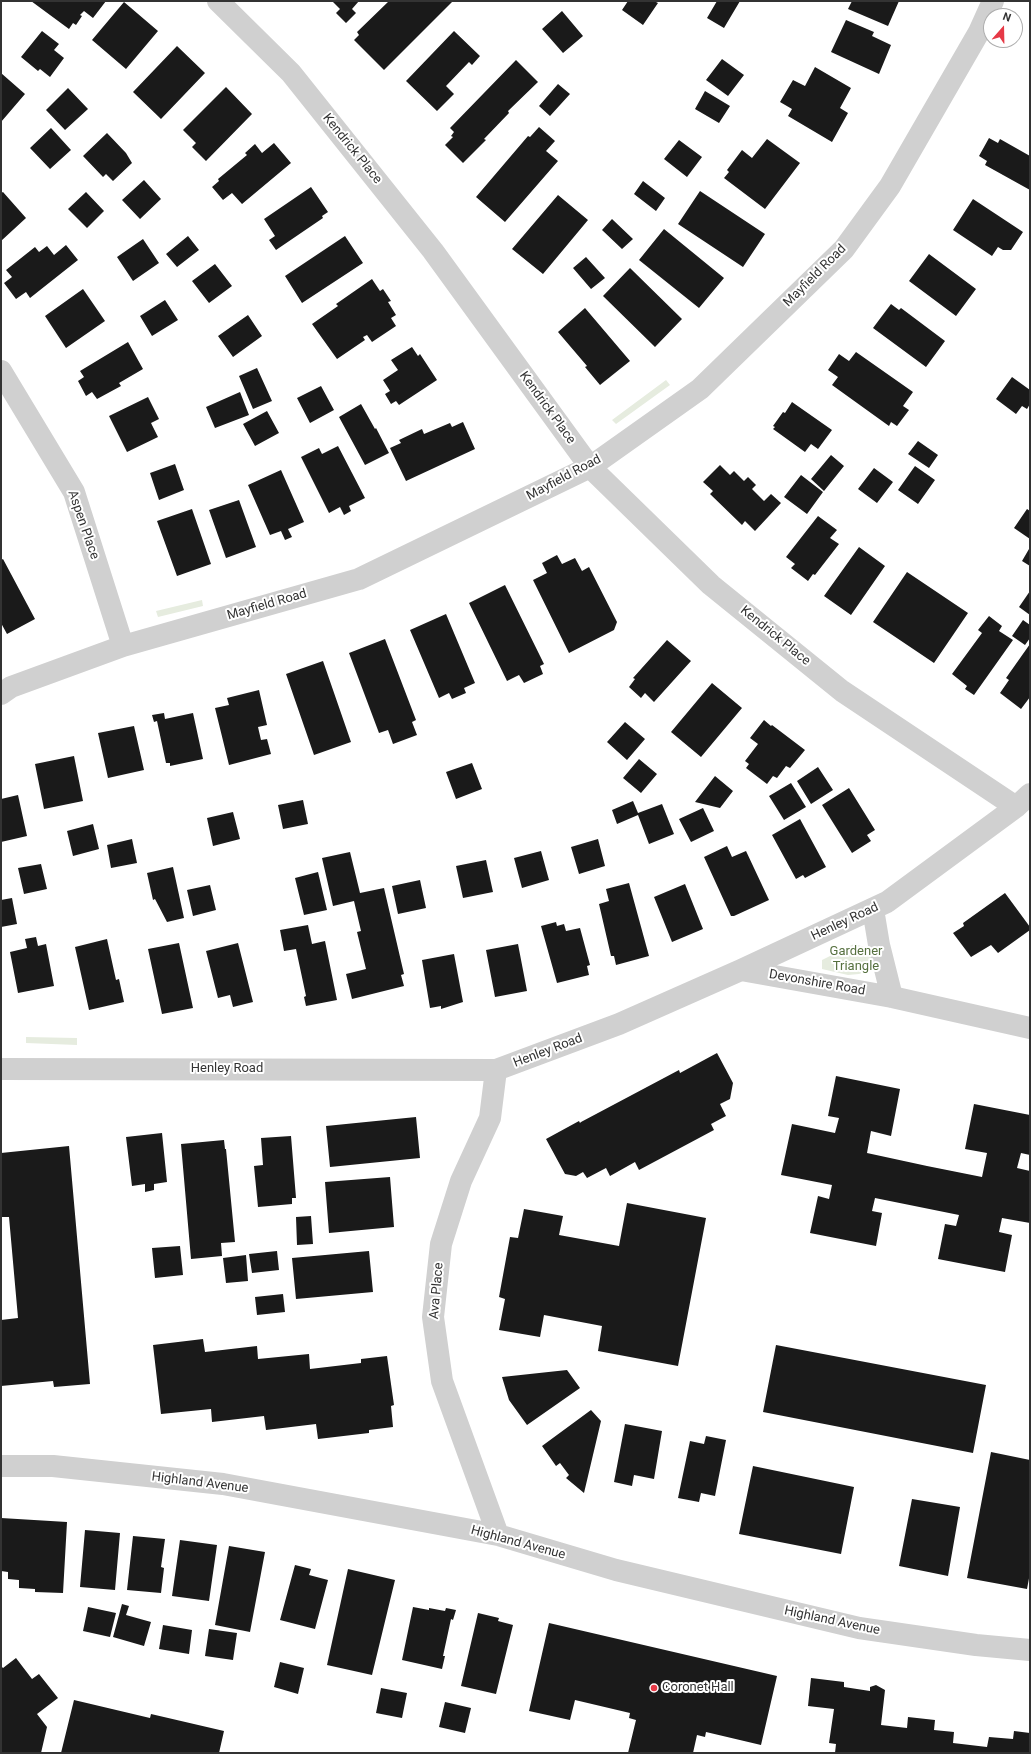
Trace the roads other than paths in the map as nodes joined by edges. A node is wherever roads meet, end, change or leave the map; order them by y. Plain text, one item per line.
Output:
1 (218, 1) edge
2 (993, 1) edge
3 (1, 371) edge
4 (590, 467) junction
5 (123, 646) junction
6 (1, 694) edge
7 (1023, 800) edge
8 (873, 909) junction
9 (741, 970) junction
10 (892, 997) junction
11 (1030, 1028) edge
12 (1, 1069) edge
13 (496, 1070) junction
14 (1, 1466) edge
15 (498, 1535) junction
16 (1030, 1650) edge

1 - 4 street, Kendrick Place
2 - 4 street, Mayfield Road
3 - 5 street, Aspen Place
4 - 5 street, Mayfield Road
4 - 7 street, Kendrick Place
5 - 6 street, Mayfield Road
7 - 8 street, Henley Road
8 - 9 street, Henley Road
8 - 10 street
9 - 10 street, Devonshire Road
9 - 13 street, Henley Road
10 - 11 street, Devonshire Road
12 - 13 street, Henley Road
13 - 15 street, Ava Place
14 - 15 street, Highland Avenue
15 - 16 street, Highland Avenue

